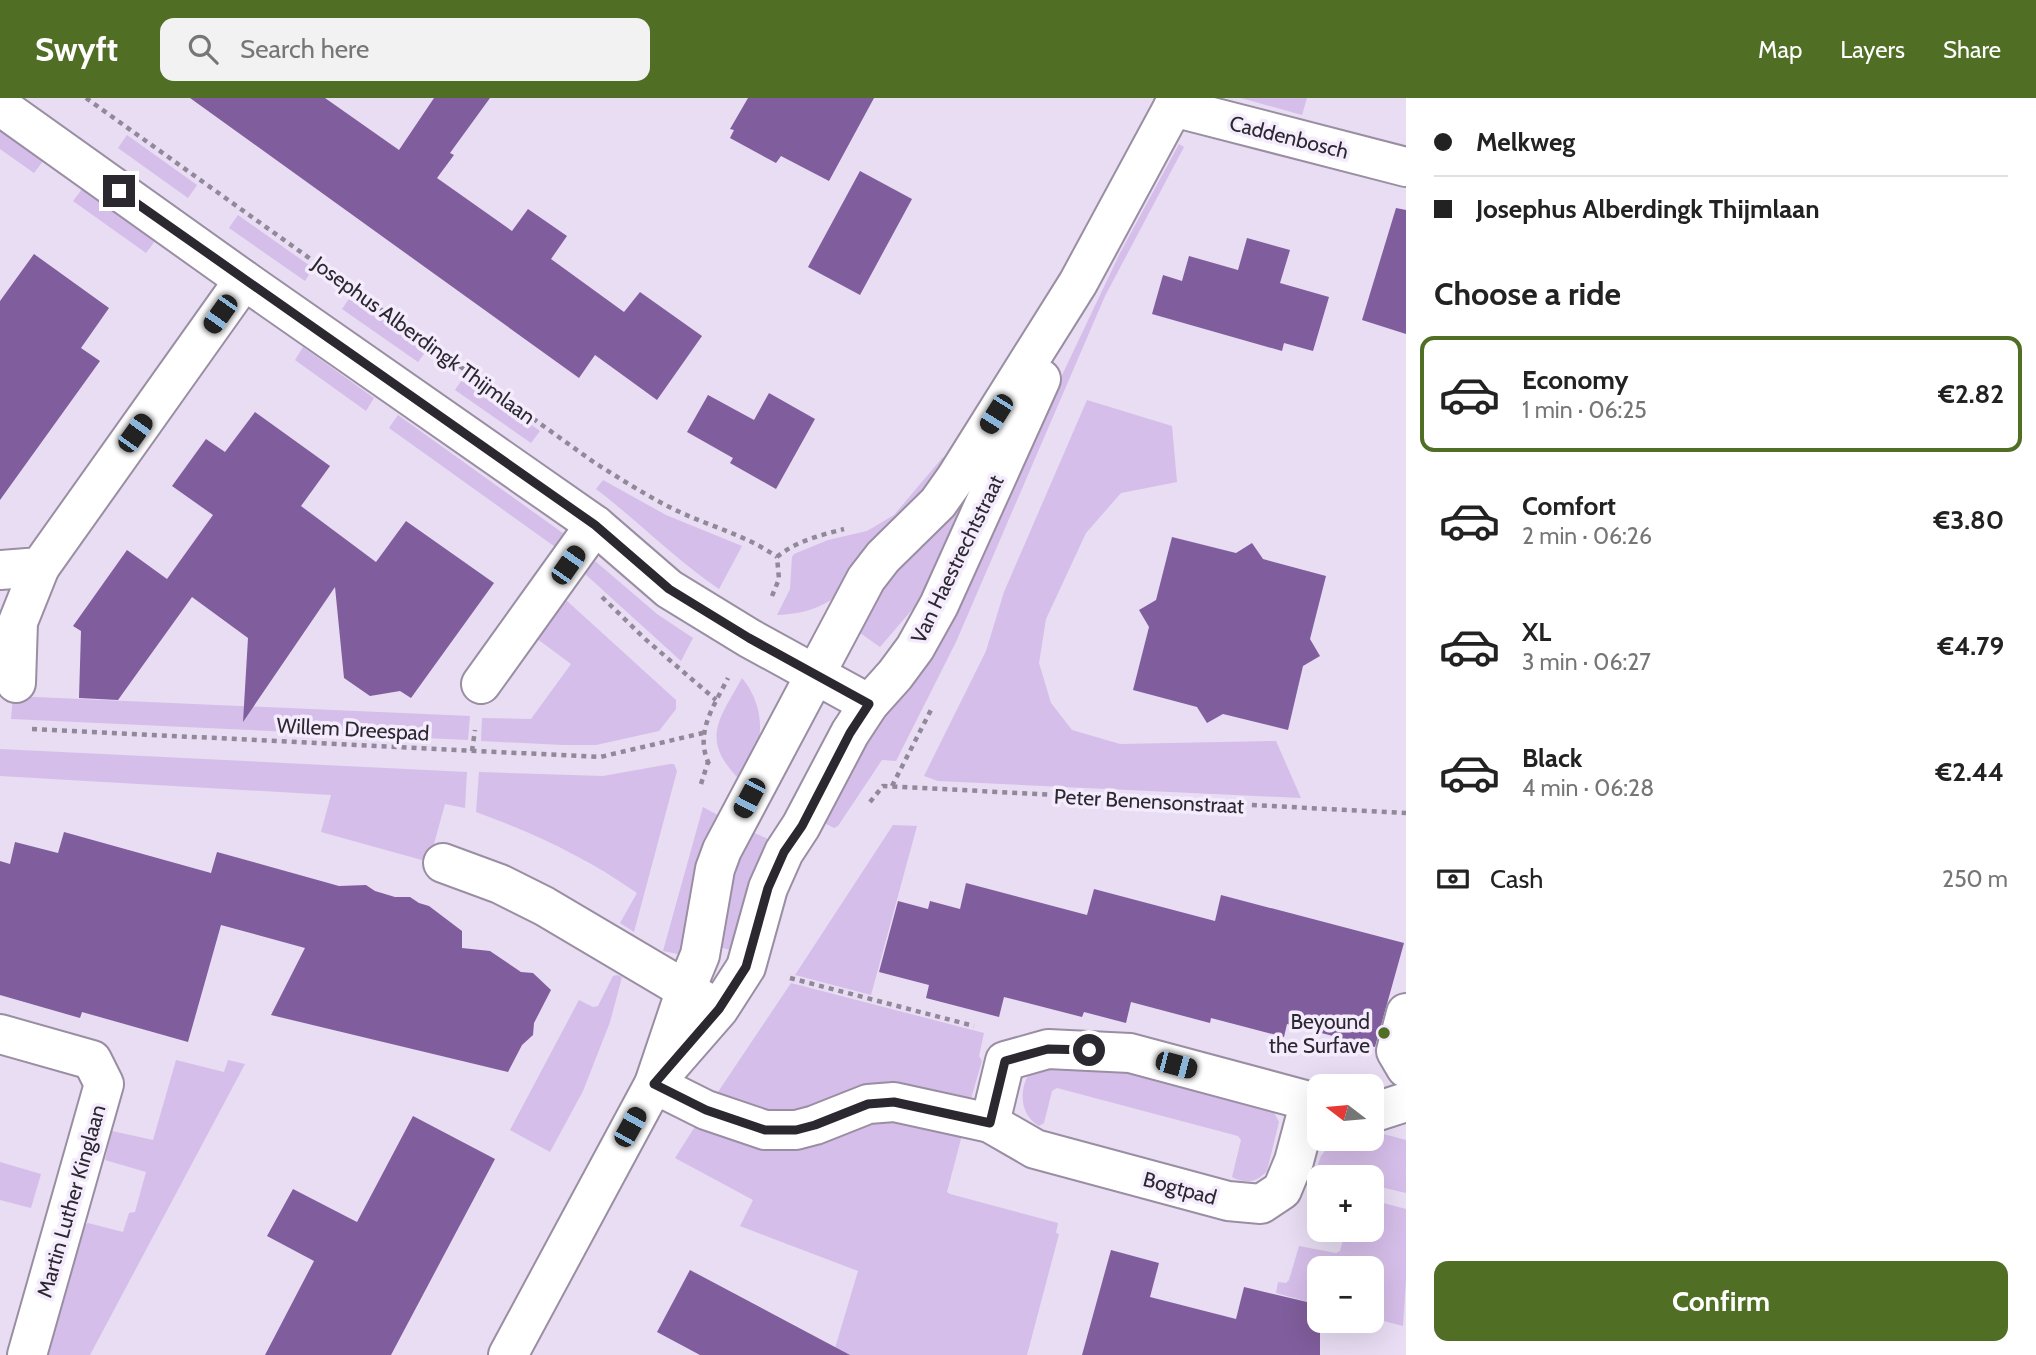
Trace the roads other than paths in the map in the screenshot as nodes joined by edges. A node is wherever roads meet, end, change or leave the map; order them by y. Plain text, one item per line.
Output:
1 (1175, 103) edge
2 (10, 106) edge
3 (1406, 167) edge
4 (244, 281) junction
5 (1078, 282) junction
6 (595, 525) junction
7 (40, 567) junction
8 (0, 570) edge
9 (815, 674) junction
10 (16, 683) dead end
11 (481, 684) dead end
12 (869, 704) junction
13 (443, 863) dead end
14 (686, 989) junction
15 (719, 1009) junction
16 (1406, 1013) edge
17 (0, 1034) edge
18 (1406, 1068) edge
19 (654, 1084) junction
20 (1307, 1100) edge
21 (1406, 1102) edge
22 (1384, 1109) edge
23 (990, 1123) junction
24 (1307, 1124) edge
25 (27, 1355) edge
26 (508, 1355) edge

1 - 3 street, Caddenbosch
1 - 5 street, Van Haestrechtstraat
2 - 4 street
4 - 6 street
4 - 7 street
5 - 9 street, Van Haestrechtstraat
5 - 12 street, Van Haestrechtstraat
6 - 9 street
6 - 11 street
7 - 8 street
7 - 10 street
9 - 12 street
9 - 14 street, Van Haestrechtstraat
12 - 15 street, Van Haestrechtstraat
13 - 14 street
14 - 15 street
14 - 19 street, Van Haestrechtstraat
15 - 19 street, Van Haestrechtstraat
16 - 18 street
17 - 25 street, Martin Luther Kinglaan
19 - 23 street, Bogtpad
19 - 26 street, Van Haestrechtstraat
20 - 23 street
21 - 22 street
23 - 24 street, Bogtpad

